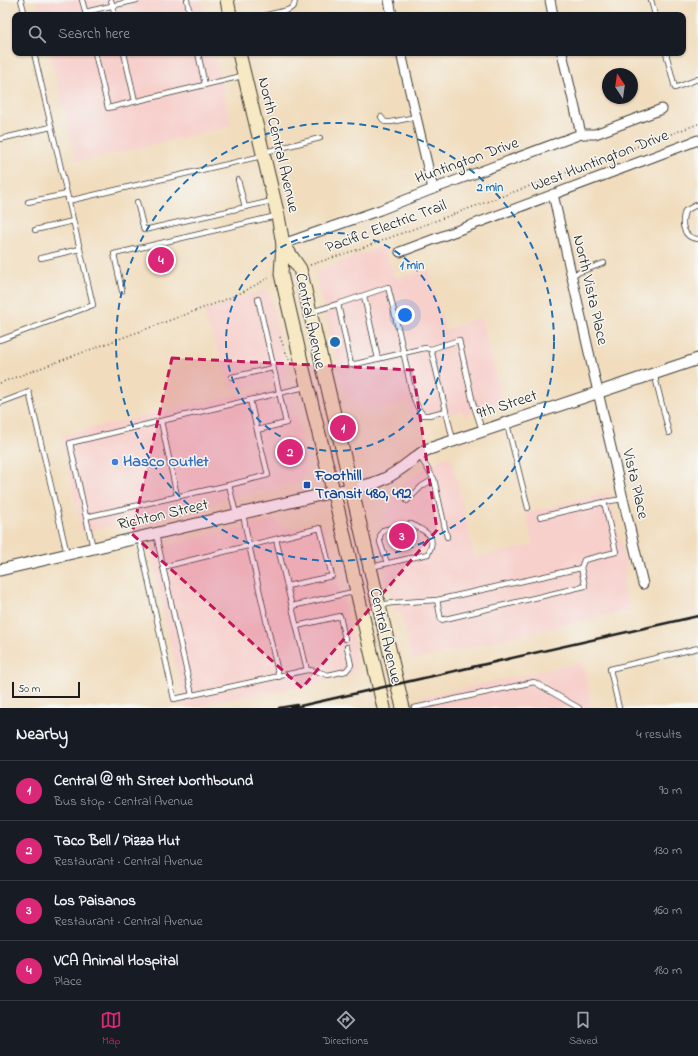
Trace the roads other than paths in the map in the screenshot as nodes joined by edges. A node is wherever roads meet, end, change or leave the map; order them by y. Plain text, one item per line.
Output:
1 (22, 0) edge
2 (82, 0) edge
3 (111, 0) edge
4 (137, 0) edge
5 (186, 0) edge
6 (227, 0) edge
7 (295, 0) edge
8 (389, 0) edge
9 (550, 0) edge
10 (651, 0) edge
11 (113, 6) junction
12 (24, 12) edge
13 (85, 12) edge
14 (93, 12) edge
15 (114, 12) edge
16 (189, 12) edge
17 (229, 12) edge
18 (280, 12) edge
19 (391, 12) edge
20 (552, 12) edge
21 (654, 12) edge
22 (35, 56) edge
23 (96, 56) edge
24 (125, 56) edge
25 (199, 56) edge
26 (240, 56) edge
27 (402, 56) edge
28 (563, 56) edge
29 (667, 56) edge
30 (245, 76) junction
31 (698, 79) edge
32 (205, 85) junction
33 (135, 101) junction
34 (662, 109) dead end
35 (416, 116) junction
36 (381, 117) dead end
37 (51, 127) junction
38 (581, 134) junction
39 (320, 138) dead end
40 (0, 139) edge
41 (698, 140) edge
42 (263, 154) junction
43 (238, 180) dead end
44 (433, 189) junction
45 (67, 194) junction
46 (553, 194) junction
47 (274, 200) junction
48 (28, 202) dead end
49 (68, 202) junction
50 (137, 202) dead end
51 (698, 204) edge
52 (244, 207) junction
53 (278, 216) junction
54 (73, 221) junction
55 (35, 230) dead end
56 (698, 239) edge
57 (283, 244) junction
58 (80, 249) junction
59 (400, 252) dead end
60 (41, 258) dead end
61 (604, 263) dead end
62 (572, 275) junction
63 (122, 291) dead end
64 (364, 296) junction
65 (258, 299) dead end
66 (338, 304) junction
67 (309, 312) junction
68 (0, 340) edge
69 (431, 349) junction
70 (404, 353) junction
71 (378, 359) junction
72 (698, 359) edge
73 (273, 368) junction
74 (654, 373) junction
75 (232, 377) dead end
76 (307, 386) junction
77 (598, 392) junction
78 (279, 393) junction
79 (250, 400) junction
80 (0, 403) edge
81 (446, 411) junction
82 (161, 421) junction
83 (507, 422) junction
84 (257, 430) junction
85 (482, 430) junction
86 (669, 433) dead end
87 (453, 440) junction
88 (419, 455) junction
89 (434, 479) junction
90 (230, 485) junction
91 (351, 488) junction
92 (333, 492) junction
93 (177, 496) junction
94 (623, 499) junction
95 (407, 501) dead end
96 (604, 502) junction
97 (528, 508) dead end
98 (239, 513) junction
99 (86, 517) junction
100 (540, 517) dead end
101 (156, 533) junction
102 (139, 537) junction
103 (447, 538) dead end
104 (276, 539) junction
105 (249, 546) junction
106 (93, 548) junction
107 (67, 554) junction
108 (388, 563) junction
109 (164, 567) junction
110 (371, 567) junction
111 (581, 568) junction
112 (0, 570) edge
113 (643, 584) dead end
114 (287, 586) junction
115 (357, 591) junction
116 (437, 600) junction
117 (380, 605) junction
118 (292, 606) junction
119 (297, 626) junction
120 (345, 639) dead end
121 (347, 647) dead end
122 (698, 648) edge
123 (307, 670) junction
124 (279, 677) junction
125 (192, 695) junction
126 (384, 708) edge
127 (403, 708) edge
128 (414, 708) edge
129 (579, 708) edge
130 (619, 708) edge

1 - 12 lane
2 - 13 lane
3 - 11 lane
4 - 11 lane
5 - 16 lane
6 - 17 main road
7 - 18 lane
8 - 19 street
9 - 20 street
10 - 21 lane
11 - 14 lane
11 - 15 lane
22 - 37 lane
23 - 33 lane
24 - 33 lane
25 - 32 lane
26 - 30 main road, North Central Avenue
27 - 35 street
28 - 38 street
29 - 31 lane
30 - 32 lane
30 - 42 main road, North Central Avenue
32 - 33 lane
34 - 38 street, Huntington Drive
35 - 36 lane
35 - 44 street
37 - 40 lane
37 - 45 lane
38 - 44 street, Huntington Drive
39 - 42 lane
41 - 46 street, West Huntington Drive
42 - 47 main road, North Central Avenue
42 - 49 lane
43 - 52 lane
44 - 57 street, Huntington Drive
45 - 48 lane
45 - 49 lane
46 - 59 street, West Huntington Drive
46 - 62 street, North Vista Place
47 - 52 lane
47 - 53 main road, North Central Avenue
49 - 54 lane
50 - 52 lane
51 - 56 lane
53 - 57 main road, North Central Avenue
53 - 63 lane
54 - 55 lane
54 - 58 lane
57 - 67 main road, Central Avenue
57 - 76 main road, Central Avenue
58 - 60 lane
58 - 68 lane
61 - 62 lane
62 - 77 street, North Vista Place
64 - 66 lane
64 - 70 lane
64 - 71 lane
65 - 73 lane
66 - 67 lane
66 - 71 lane
67 - 91 main road, Central Avenue
69 - 70 lane
69 - 81 lane
69 - 85 lane
70 - 71 lane
70 - 81 lane
72 - 74 street, 9th Street
73 - 75 lane
73 - 78 lane
74 - 77 street, 9th Street
74 - 86 lane
76 - 78 lane
76 - 92 main road, Central Avenue
77 - 83 street, 9th Street
77 - 94 street, Vista Place
78 - 79 lane
78 - 84 lane
79 - 82 lane
79 - 84 lane
80 - 107 lane
81 - 87 lane
82 - 93 lane
82 - 99 lane
83 - 85 street, 9th Street
83 - 97 lane
84 - 90 lane
85 - 87 street, 9th Street
87 - 88 street, 9th Street
88 - 89 lane
88 - 91 street, 9th Street
89 - 95 lane
89 - 103 lane
90 - 93 lane
90 - 98 lane
91 - 92 street, 9th Street
91 - 110 main road, Central Avenue
92 - 98 street, Richton Street
92 - 115 main road, Central Avenue
93 - 99 lane
94 - 96 lane
94 - 113 street, Vista Place
96 - 100 lane
96 - 111 lane
98 - 101 street, Richton Street
98 - 105 lane
99 - 106 lane
101 - 102 street, Richton Street
101 - 109 lane
102 - 106 street, Richton Street
102 - 125 lane
104 - 105 lane
104 - 114 lane
104 - 114 lane
105 - 109 lane
105 - 124 lane
106 - 107 street, Richton Street
107 - 112 street, Richton Street
108 - 108 lane
108 - 110 lane
109 - 125 lane
110 - 117 main road, Central Avenue
111 - 116 lane
111 - 116 lane
114 - 118 lane
115 - 118 lane
115 - 126 main road, Central Avenue
116 - 117 lane
117 - 127 main road, Central Avenue
118 - 119 lane
119 - 120 lane
119 - 123 lane
121 - 123 lane
122 - 130 lane
123 - 124 lane
124 - 125 lane
128 - 129 lane

